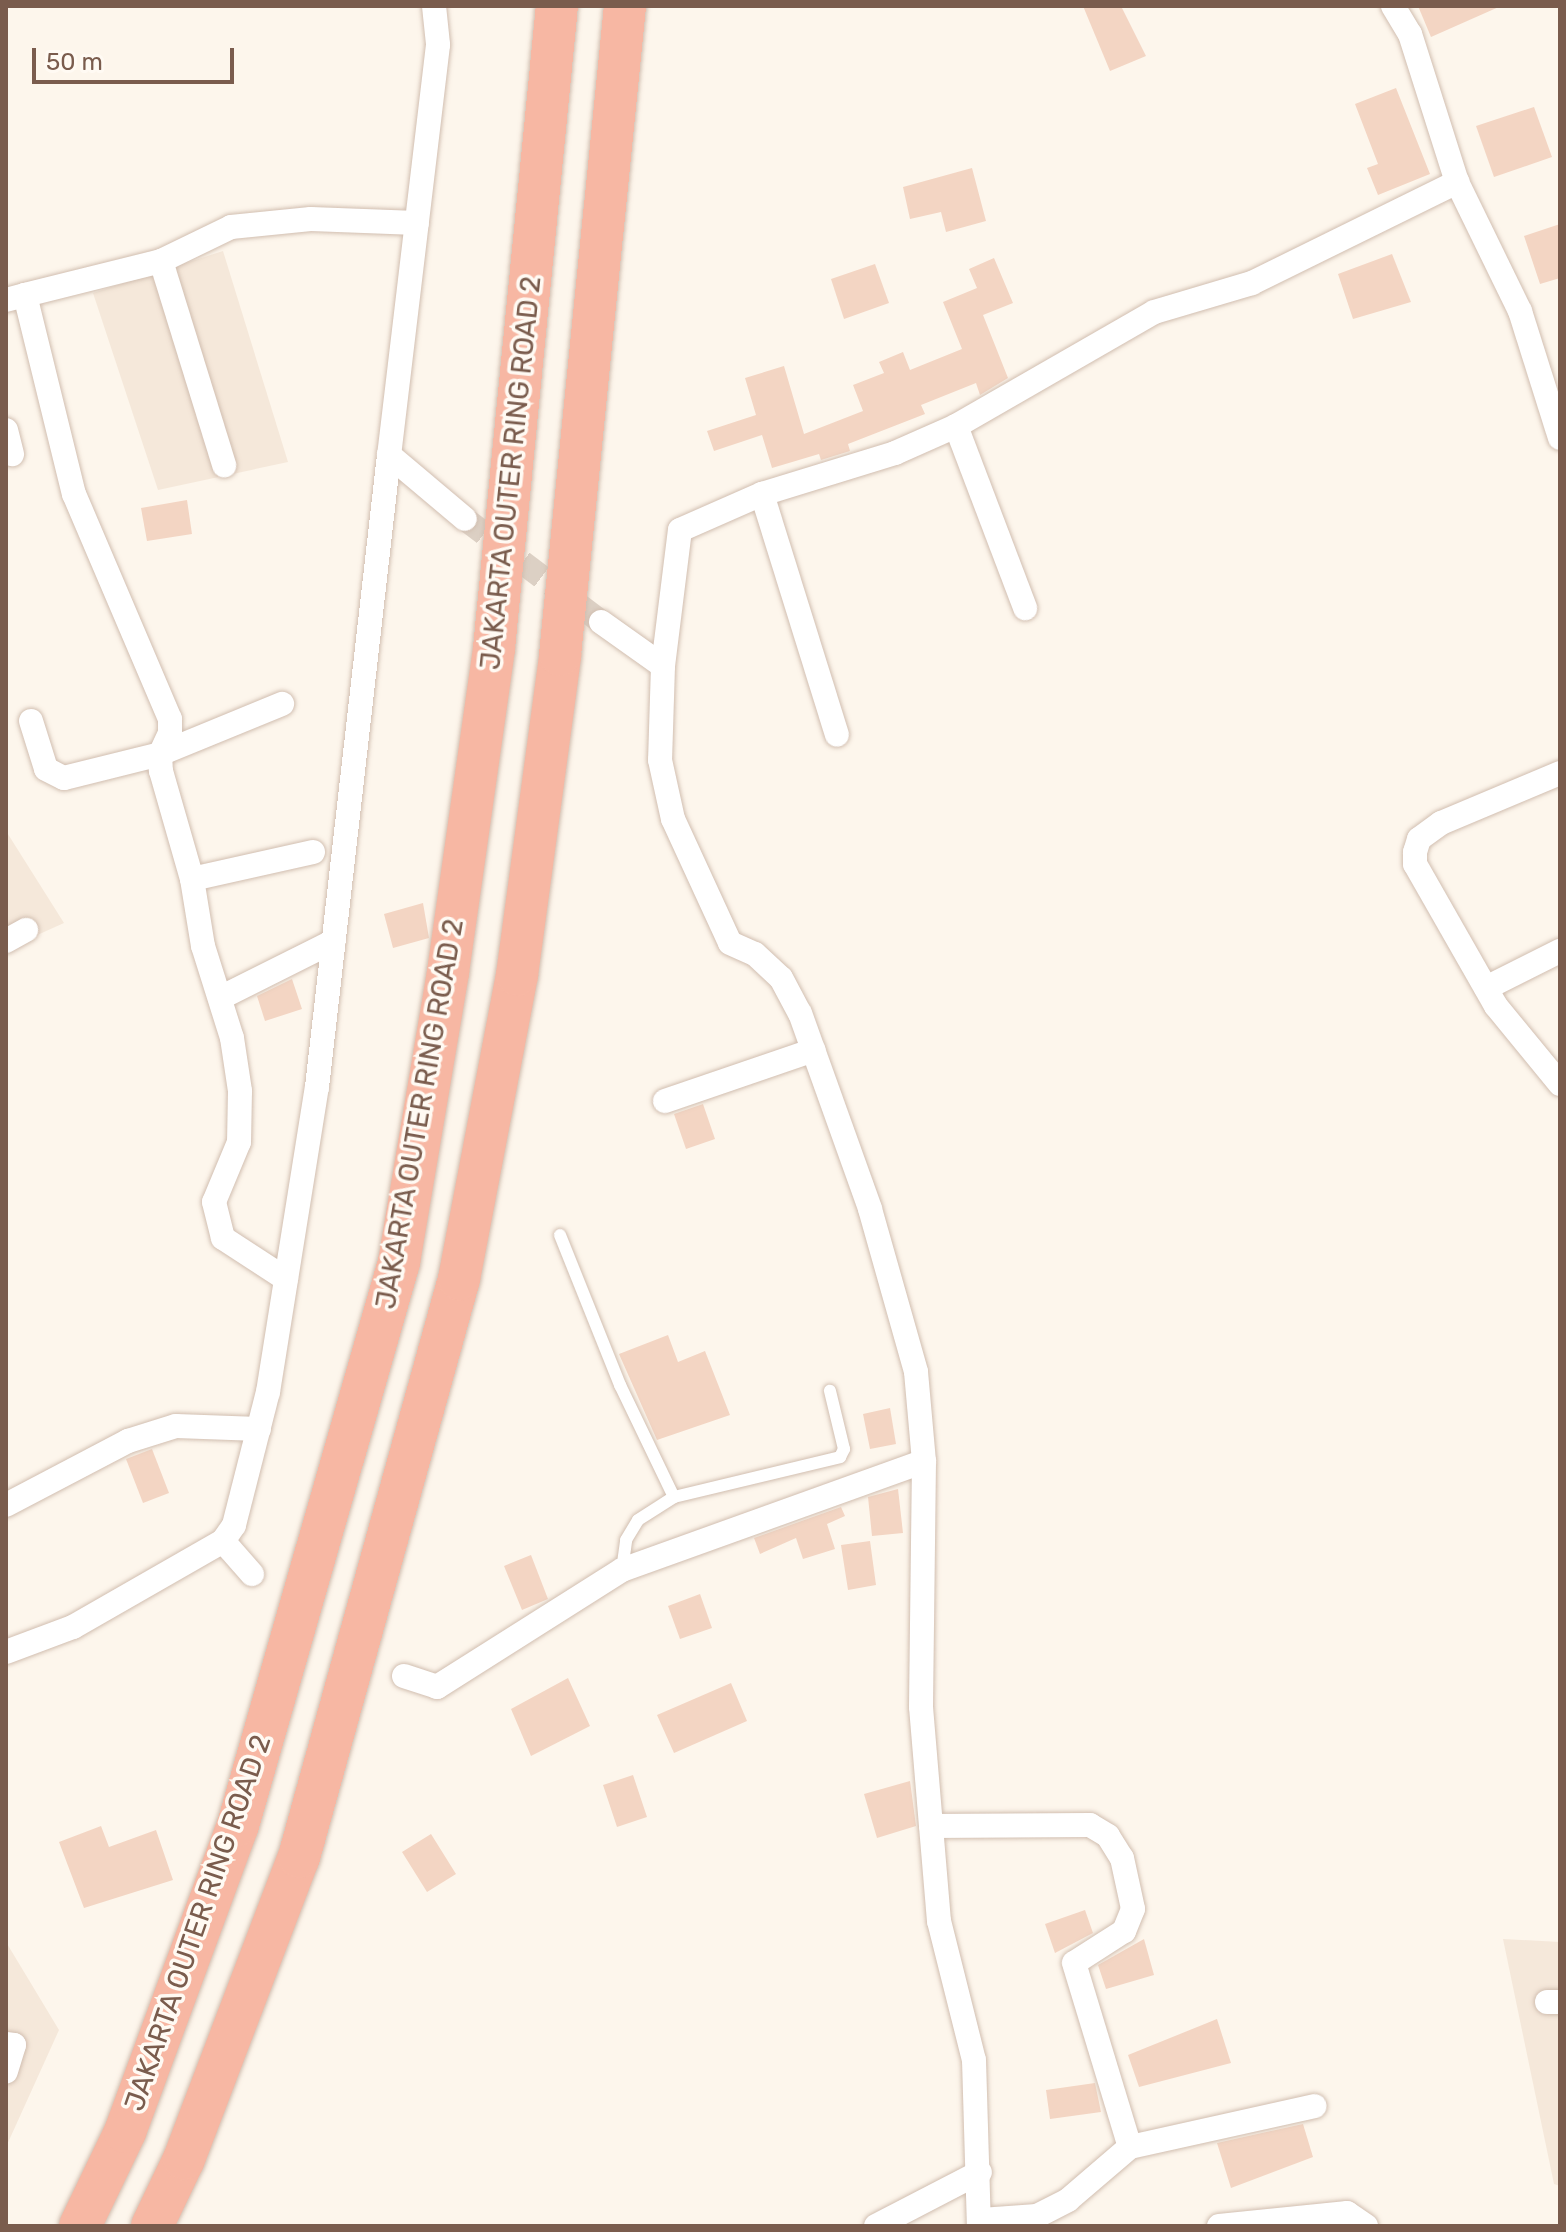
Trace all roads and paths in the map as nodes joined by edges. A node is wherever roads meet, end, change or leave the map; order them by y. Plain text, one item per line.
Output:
1 (434, 6) edge
2 (557, 6) edge
3 (625, 6) edge
4 (1393, 6) edge
5 (1457, 182) junction
6 (417, 223) junction
7 (161, 261) junction
8 (16, 298) edge
9 (1555, 404) edge
10 (956, 426) junction
11 (1560, 438) edge
12 (389, 455) junction
13 (224, 465) dead end
14 (762, 494) junction
15 (465, 519) tunnel mouth
16 (1025, 608) dead end
17 (601, 622) tunnel mouth
18 (663, 666) junction
19 (282, 704) dead end
20 (31, 721) dead end
21 (837, 735) dead end
22 (160, 754) junction
23 (1560, 773) edge
24 (313, 852) dead end
25 (192, 879) junction
26 (334, 941) junction
27 (1560, 951) edge
28 (1486, 988) junction
29 (220, 998) junction
30 (814, 1050) junction
31 (1560, 1084) edge
32 (665, 1101) dead end
33 (560, 1235) dead end
34 (286, 1279) junction
35 (830, 1391) dead end
36 (259, 1429) junction
37 (924, 1461) junction
38 (674, 1497) junction
39 (6, 1505) edge
40 (223, 1541) junction
41 (622, 1570) junction
42 (252, 1574) dead end
43 (6, 1652) edge
44 (404, 1676) dead end
45 (931, 1826) junction
46 (6, 2044) edge
47 (6, 2072) edge
48 (1315, 2106) dead end
49 (1130, 2147) junction
50 (980, 2172) junction
51 (980, 2223) edge
52 (80, 2226) edge
53 (152, 2226) edge
54 (876, 2226) edge
55 (1219, 2226) edge
56 (1366, 2226) edge

1 - 6 street
2 - 52 highway, JAKARTA OUTER RING ROAD 2
3 - 53 highway
4 - 5 street
5 - 9 street
5 - 10 street
6 - 7 street
6 - 12 street
7 - 8 street
7 - 13 street
8 - 22 street
9 - 11 street
10 - 14 street
10 - 16 street
12 - 15 street
12 - 26 street
14 - 18 street
14 - 21 street
17 - 18 street
18 - 30 street
19 - 22 street
20 - 22 street
22 - 25 street
23 - 28 street
24 - 25 street
25 - 29 street
26 - 29 street
26 - 34 street
27 - 28 street
28 - 31 street
29 - 34 street
30 - 32 street
30 - 37 street
33 - 38 lane
34 - 36 street
35 - 38 lane
36 - 39 street
36 - 40 street
37 - 41 street
37 - 45 street
38 - 41 lane
40 - 42 street
40 - 43 street
41 - 44 street
45 - 49 street
45 - 50 street
46 - 47 street
48 - 49 street
49 - 51 street
50 - 51 street
50 - 54 street
55 - 56 street

